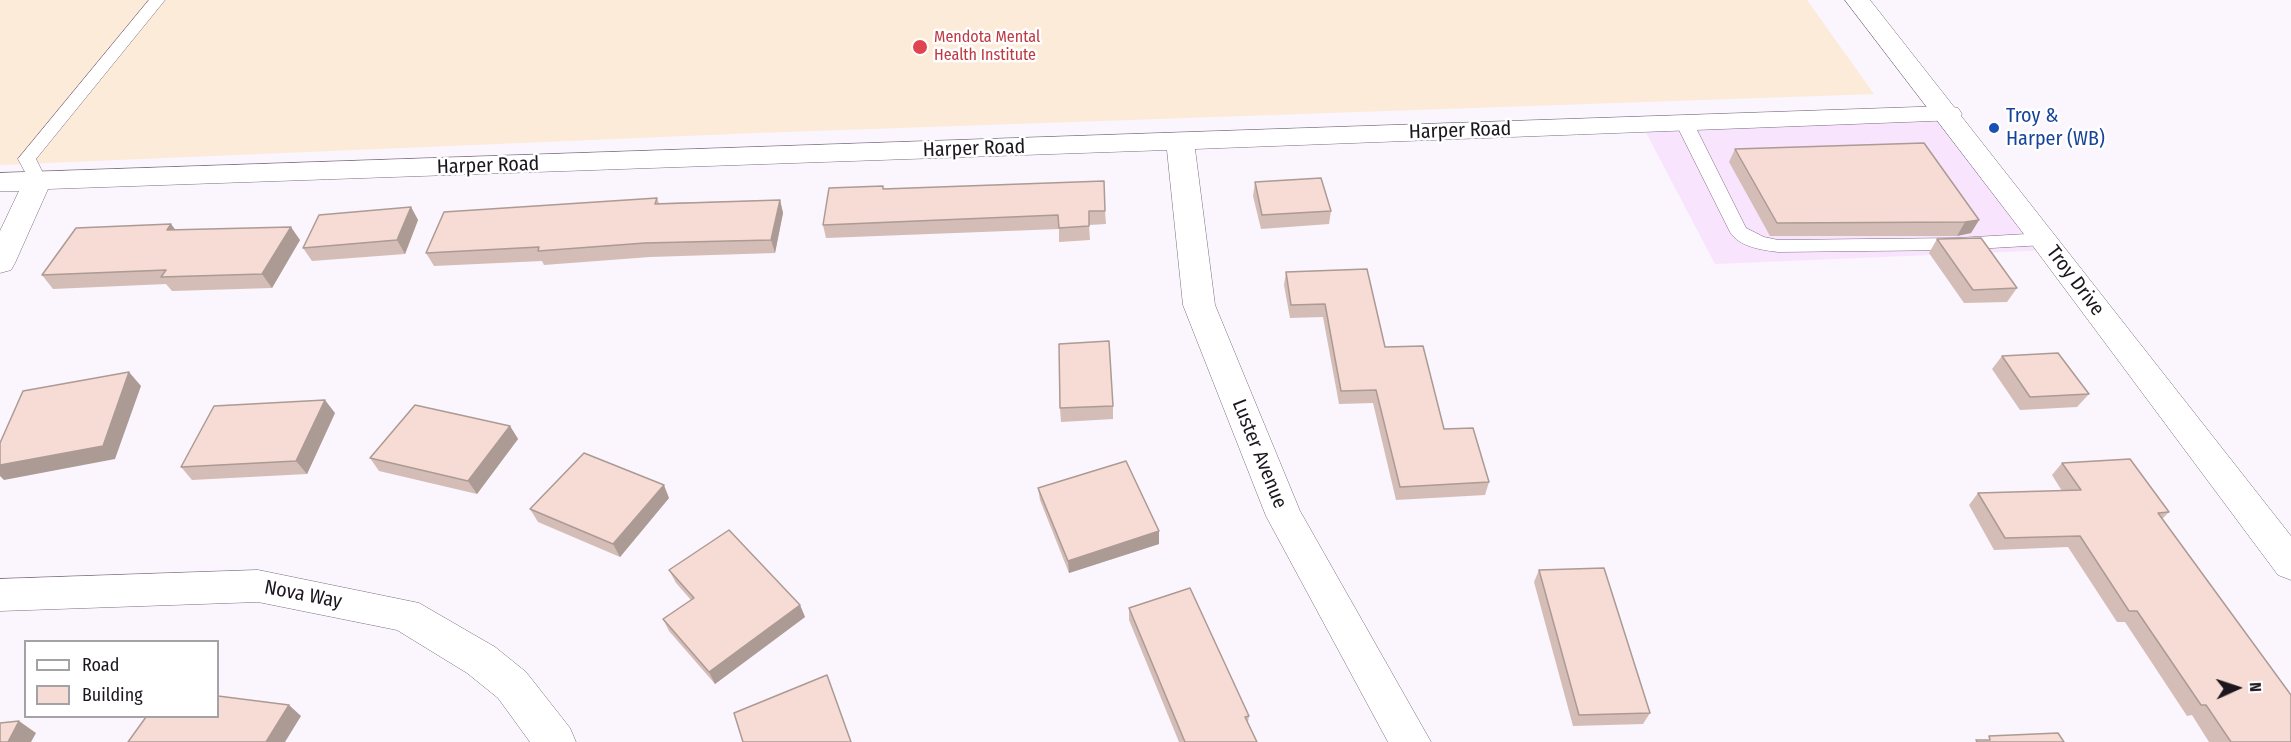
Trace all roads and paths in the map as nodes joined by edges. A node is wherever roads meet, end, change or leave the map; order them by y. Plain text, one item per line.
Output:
1 (157, 0) edge
2 (1857, 0) edge
3 (1948, 114) junction
4 (1684, 122) junction
5 (1180, 142) junction
6 (38, 181) junction
7 (0, 182) edge
8 (2044, 239) junction
9 (0, 264) edge
10 (2291, 564) edge
11 (0, 595) edge
12 (555, 742) edge
13 (1410, 742) edge

1 - 6 lane
2 - 3 street, Troy Drive
3 - 4 street, Harper Road
3 - 8 street, Troy Drive
4 - 5 street, Harper Road
4 - 8 lane
5 - 6 street, Harper Road
5 - 13 street, Luster Avenue
6 - 7 street, Harper Road
6 - 9 street
8 - 10 street, Troy Drive
11 - 12 street, Nova Way

